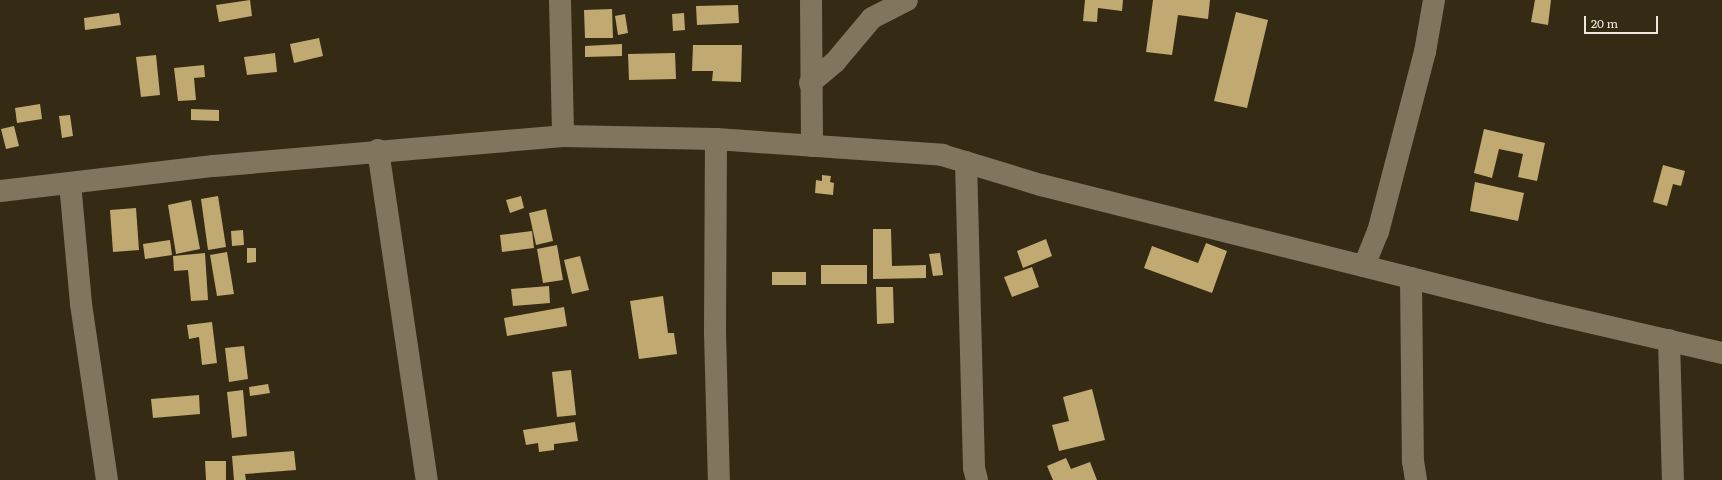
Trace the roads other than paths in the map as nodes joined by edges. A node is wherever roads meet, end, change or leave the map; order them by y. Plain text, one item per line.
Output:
1 (560, 0) edge
2 (812, 0) edge
3 (907, 0) edge
4 (1434, 0) edge
5 (810, 83) junction
6 (563, 136) junction
7 (716, 139) junction
8 (812, 146) junction
9 (378, 150) junction
10 (966, 162) junction
11 (70, 183) junction
12 (0, 191) edge
13 (1364, 266) junction
14 (1412, 278) junction
15 (1669, 340) junction
16 (1722, 353) edge
17 (107, 480) edge
18 (427, 480) edge
19 (719, 480) edge
20 (977, 480) edge
21 (1416, 480) edge
22 (1673, 480) edge

1 - 6 street
2 - 5 street
3 - 5 street
4 - 13 street
5 - 8 street
6 - 7 street
6 - 9 street
7 - 8 street
7 - 19 street
8 - 10 street
9 - 11 street
9 - 18 street
10 - 13 street
10 - 20 street
11 - 12 street
11 - 17 street
13 - 14 street
14 - 15 street
14 - 21 street
15 - 16 street
15 - 22 street

